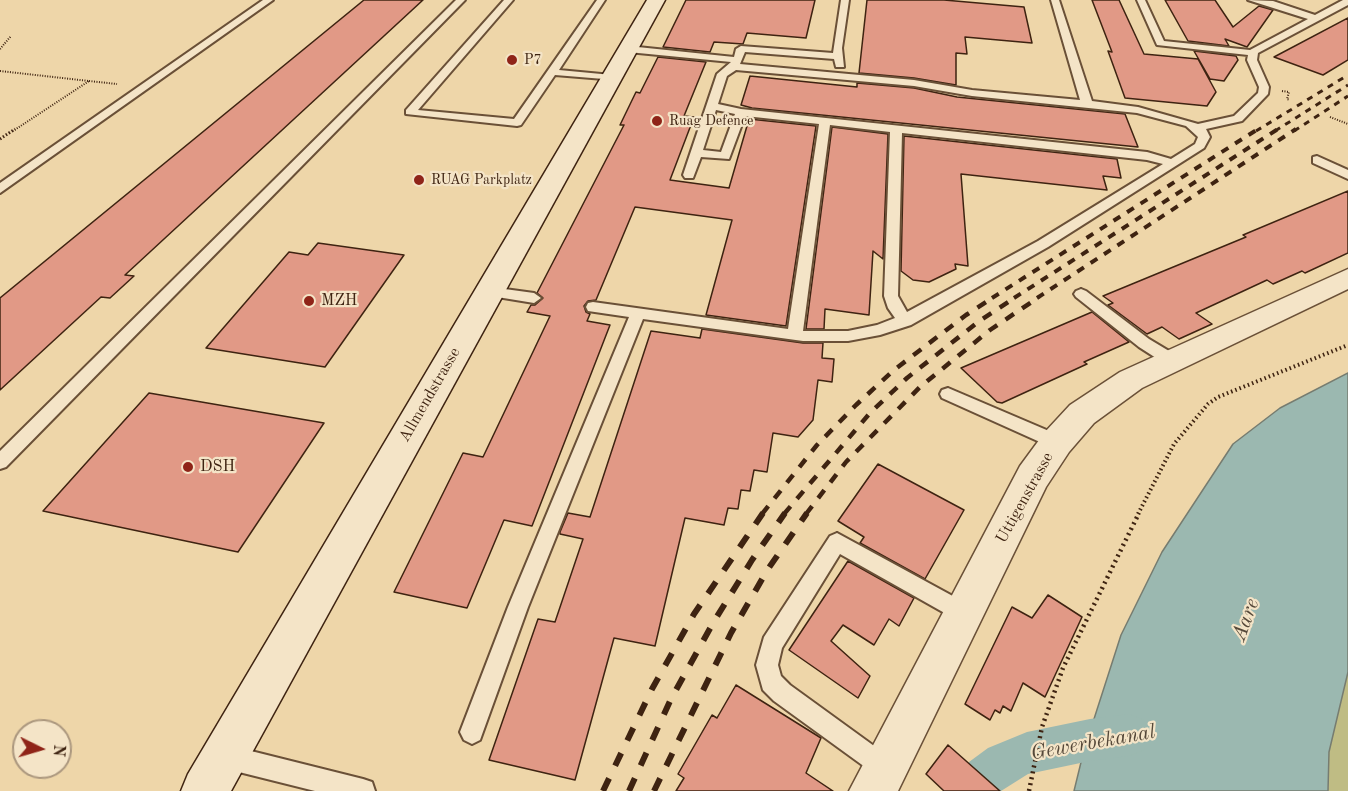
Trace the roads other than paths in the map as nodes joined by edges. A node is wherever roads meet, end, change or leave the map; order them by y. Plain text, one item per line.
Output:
1 (269, 0) edge
2 (461, 0) edge
3 (509, 0) edge
4 (601, 0) edge
5 (656, 0) edge
6 (845, 0) edge
7 (1055, 0) edge
8 (1141, 0) edge
9 (1252, 0) edge
10 (1348, 1) edge
11 (1315, 18) junction
12 (631, 44) junction
13 (1253, 53) junction
14 (838, 56) junction
15 (738, 59) junction
16 (552, 72) junction
17 (838, 75) junction
18 (612, 78) junction
19 (1087, 104) junction
20 (712, 106) junction
21 (741, 112) junction
22 (825, 121) junction
23 (1197, 128) junction
24 (896, 129) junction
25 (697, 153) junction
26 (1317, 160) dead end
27 (1174, 163) junction
28 (689, 175) dead end
29 (1348, 175) edge
30 (0, 189) edge
31 (1348, 278) edge
32 (489, 292) junction
33 (1082, 294) dead end
34 (534, 298) dead end
35 (593, 307) dead end
36 (638, 313) junction
37 (906, 321) junction
38 (795, 335) junction
39 (1173, 361) junction
40 (948, 394) dead end
41 (1057, 442) junction
42 (0, 462) edge
43 (964, 613) junction
44 (472, 732) dead end
45 (214, 774) edge
46 (879, 779) edge
47 (363, 791) edge

1 - 30 lane
2 - 42 lane
3 - 16 lane
4 - 16 lane
5 - 12 main road, Allmendstrasse
6 - 14 lane
7 - 19 lane
8 - 13 lane
9 - 11 lane
10 - 11 lane
11 - 13 lane
12 - 15 lane
12 - 18 main road, Allmendstrasse
13 - 23 lane
14 - 15 lane
14 - 17 lane
15 - 17 lane
15 - 20 lane
16 - 18 lane
17 - 19 lane
18 - 32 main road, Allmendstrasse
19 - 23 lane
20 - 21 lane
20 - 25 lane
21 - 22 lane
21 - 25 lane
22 - 24 lane
22 - 38 lane
23 - 27 lane
24 - 27 lane
24 - 37 lane
25 - 28 lane
26 - 29 lane
27 - 37 lane
31 - 39 main road, Uttigenstrasse
32 - 34 lane
32 - 45 main road, Allmendstrasse
33 - 39 lane
35 - 36 lane
36 - 38 lane
36 - 44 lane
37 - 38 lane
39 - 41 main road, Uttigenstrasse
40 - 41 lane
41 - 43 main road, Uttigenstrasse
43 - 46 main road, Uttigenstrasse
43 - 46 lane
45 - 47 lane

